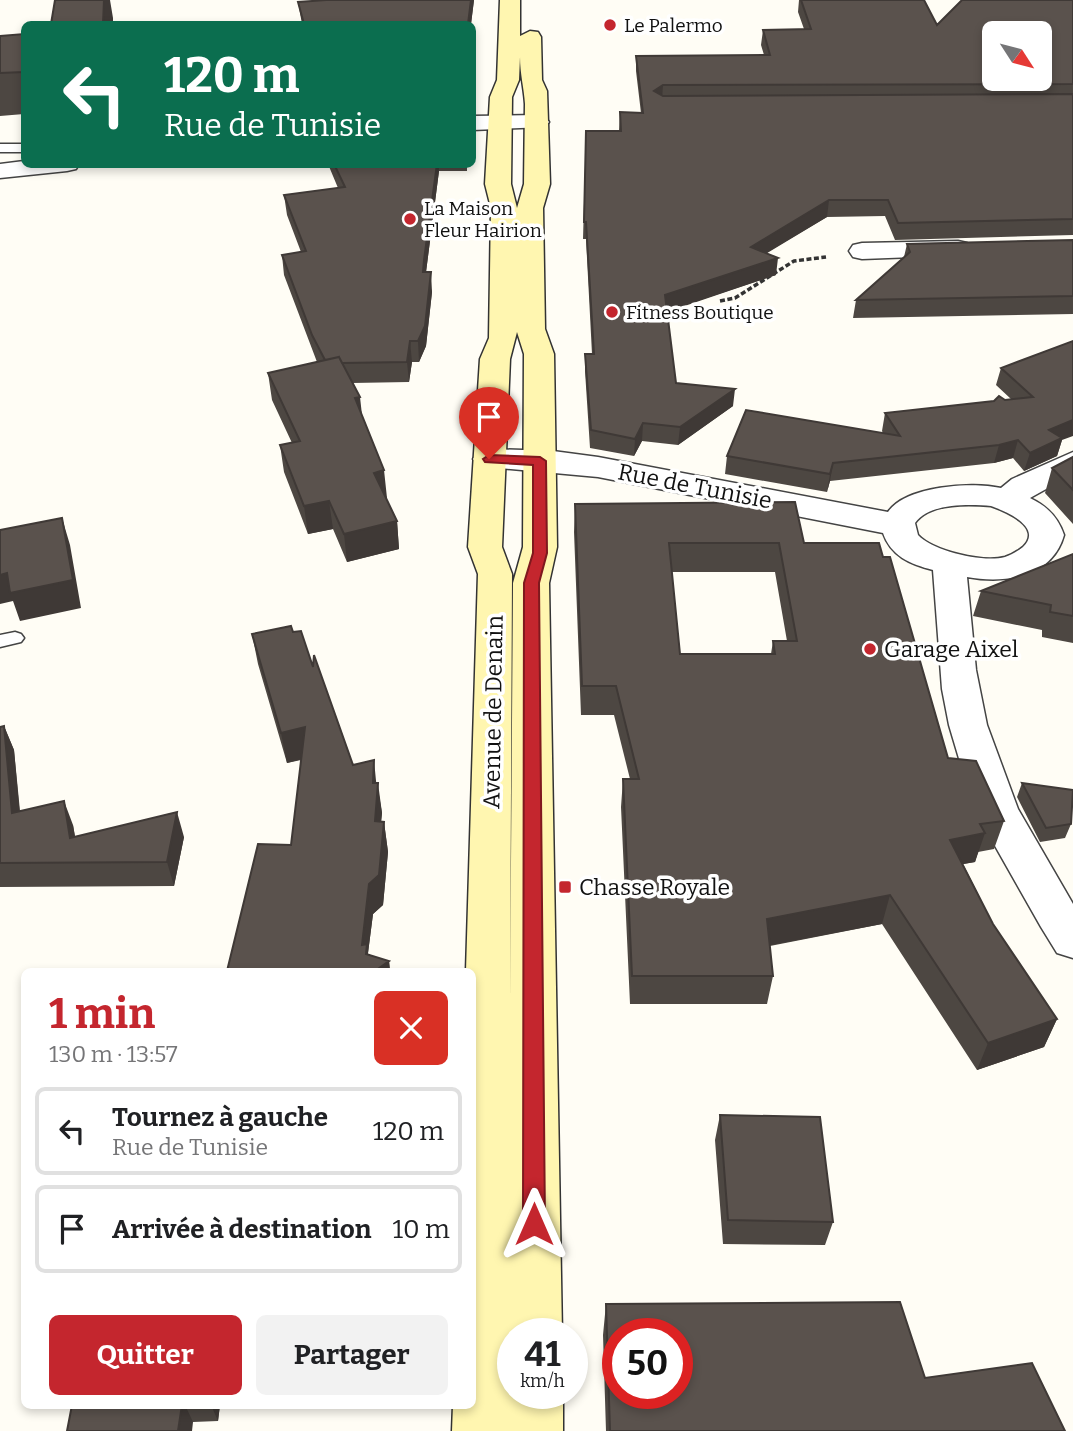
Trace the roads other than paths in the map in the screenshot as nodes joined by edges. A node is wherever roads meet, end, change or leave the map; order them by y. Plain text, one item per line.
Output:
1 (510, 0) edge
2 (530, 0) edge
3 (503, 122) edge
4 (0, 148) edge
5 (21, 157) edge
6 (21, 163) edge
7 (0, 171) edge
8 (981, 248) edge
9 (862, 251) road end
10 (489, 459) junction
11 (540, 461) junction
12 (1073, 462) edge
13 (1007, 499) junction
14 (898, 525) junction
15 (1058, 554) edge
16 (951, 564) junction
17 (1073, 940) edge
18 (534, 1318) edge
19 (535, 1409) edge
20 (480, 1431) edge
21 (535, 1431) edge

1 - 3 main road, Avenue de Denain
2 - 3 main road, Avenue de Denain
3 - 10 main road, Avenue de Denain
3 - 11 main road, Avenue de Denain
4 - 5 lane
6 - 7 street
8 - 9 street
10 - 11 street, Rue de Tunisie
10 - 20 main road, Avenue de Denain
11 - 14 street, Rue de Tunisie
11 - 18 main road, Avenue de Denain
12 - 13 street
13 - 14 street
13 - 15 street
14 - 16 street
15 - 16 street
16 - 17 street
19 - 21 main road

